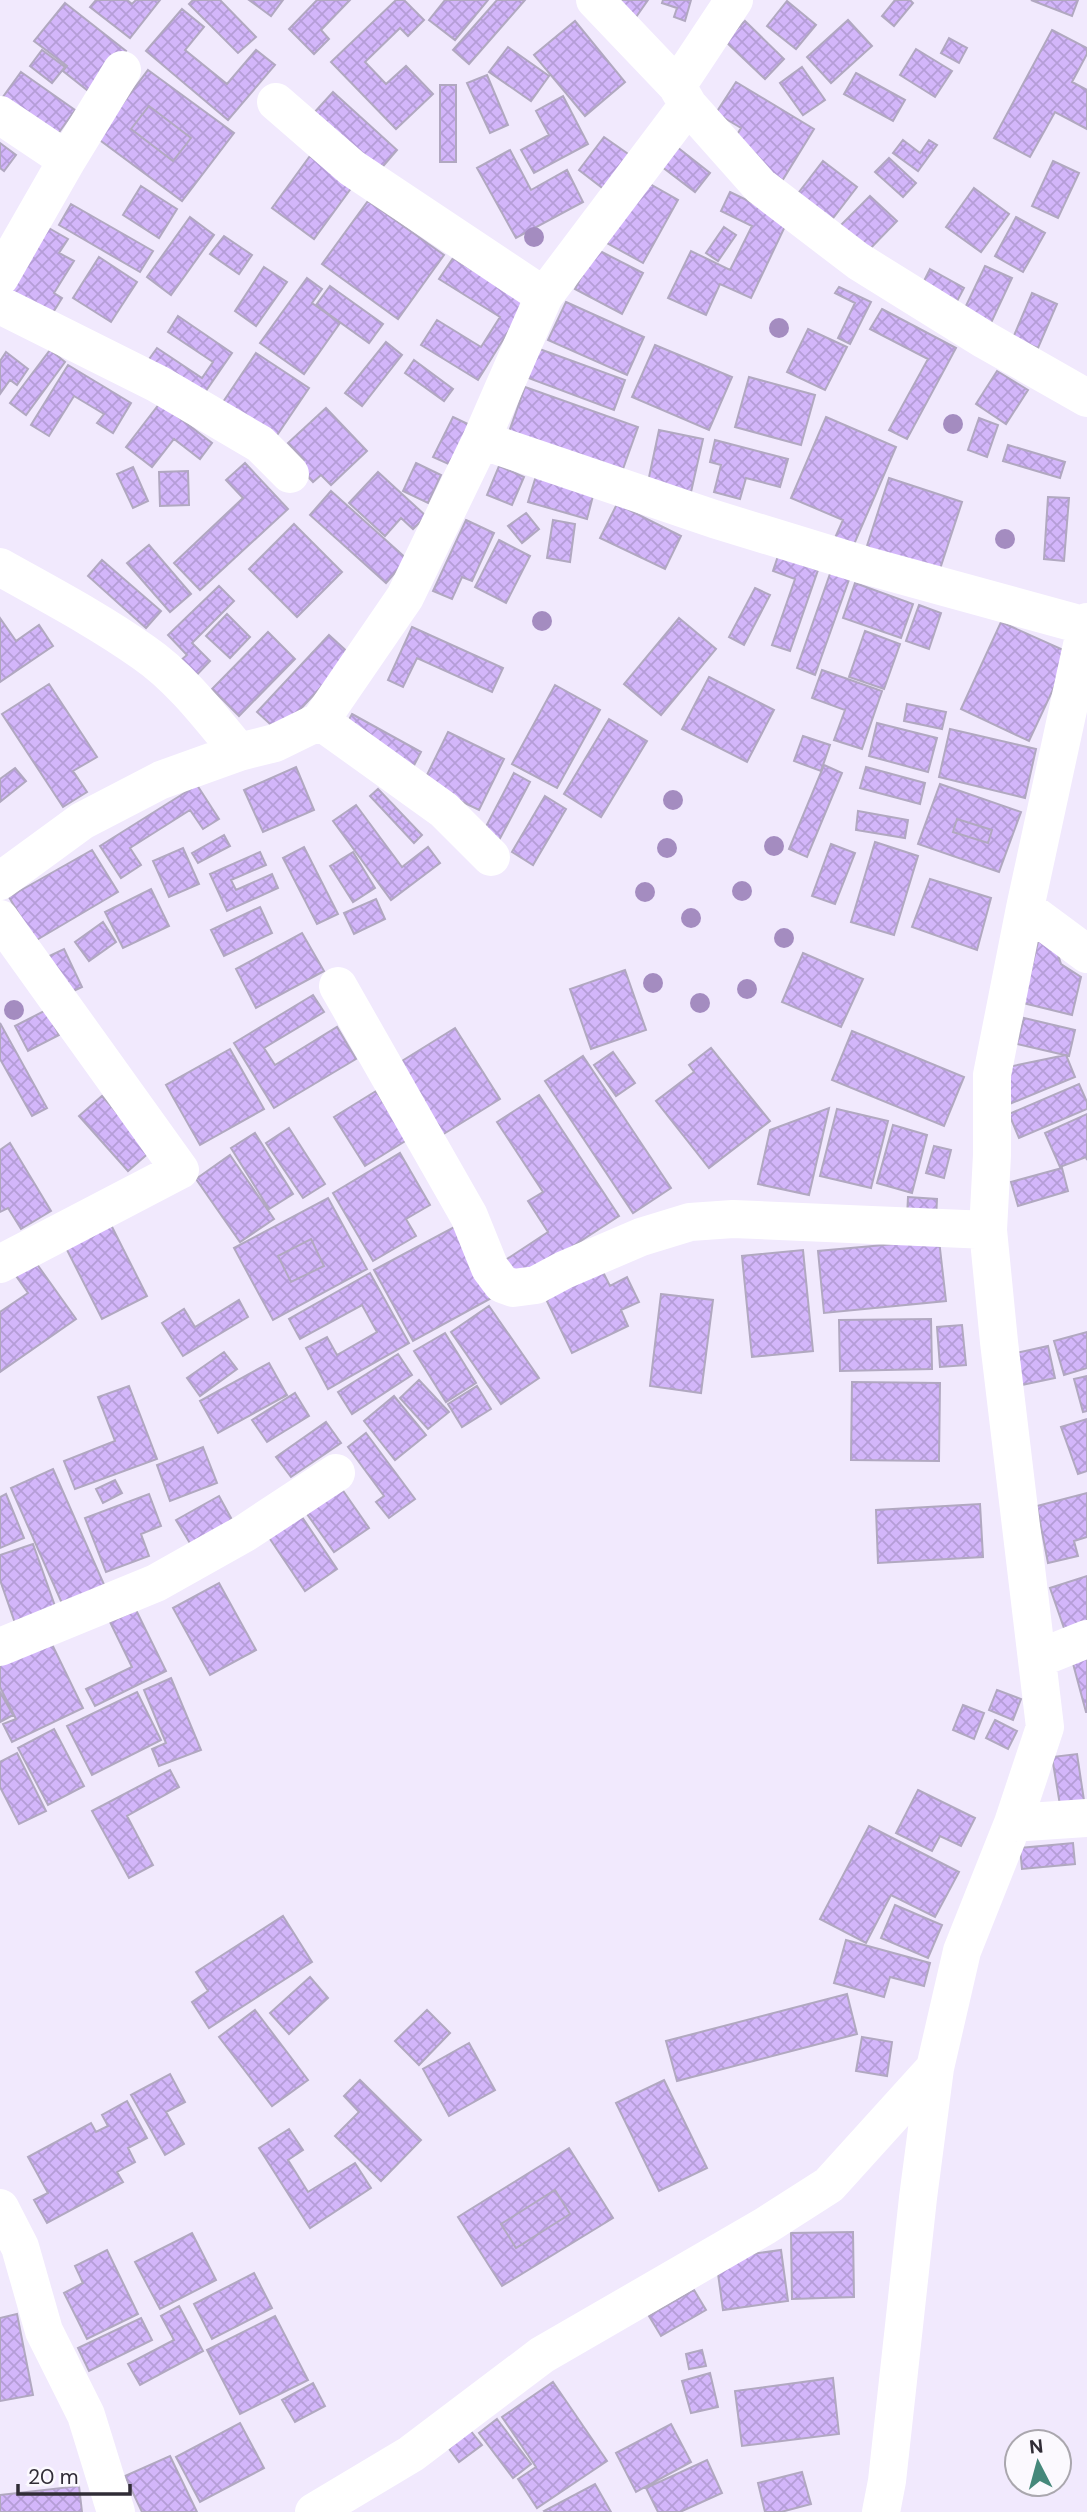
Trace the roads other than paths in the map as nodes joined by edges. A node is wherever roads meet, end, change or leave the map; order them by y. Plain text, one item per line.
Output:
1 (595, 0) edge
2 (734, 0) edge
3 (122, 71) dead end
4 (682, 96) junction
5 (276, 102) dead end
6 (0, 115) edge
7 (67, 159) junction
8 (0, 276) edge
9 (544, 296) junction
10 (0, 304) edge
11 (1087, 398) edge
12 (481, 440) junction
13 (290, 474) dead end
14 (0, 567) edge
15 (1087, 624) edge
16 (320, 721) junction
17 (239, 752) junction
18 (491, 857) dead end
19 (0, 881) edge
20 (1024, 908) junction
21 (0, 919) edge
22 (1087, 954) edge
23 (338, 986) dead end
24 (988, 1230) junction
25 (0, 1264) edge
26 (336, 1473) dead end
27 (1087, 1639) edge
28 (0, 1647) edge
29 (1037, 1659) junction
30 (1087, 1818) edge
31 (1013, 1823) junction
32 (935, 2068) junction
33 (0, 2208) edge
34 (116, 2512) edge
35 (314, 2512) edge
36 (881, 2512) edge

1 - 4 street
2 - 4 street
3 - 7 street
4 - 9 street
4 - 11 street
5 - 9 street
6 - 7 street
7 - 8 street
9 - 12 street
10 - 13 street
12 - 15 street
12 - 16 street
14 - 17 street
15 - 20 street
16 - 17 street
16 - 18 street
17 - 19 street
20 - 22 street
20 - 24 street
21 - 25 street
23 - 24 street
24 - 29 street
26 - 28 street
27 - 29 street
29 - 31 street
30 - 31 street
31 - 32 street
32 - 35 street
32 - 36 street
33 - 34 street

